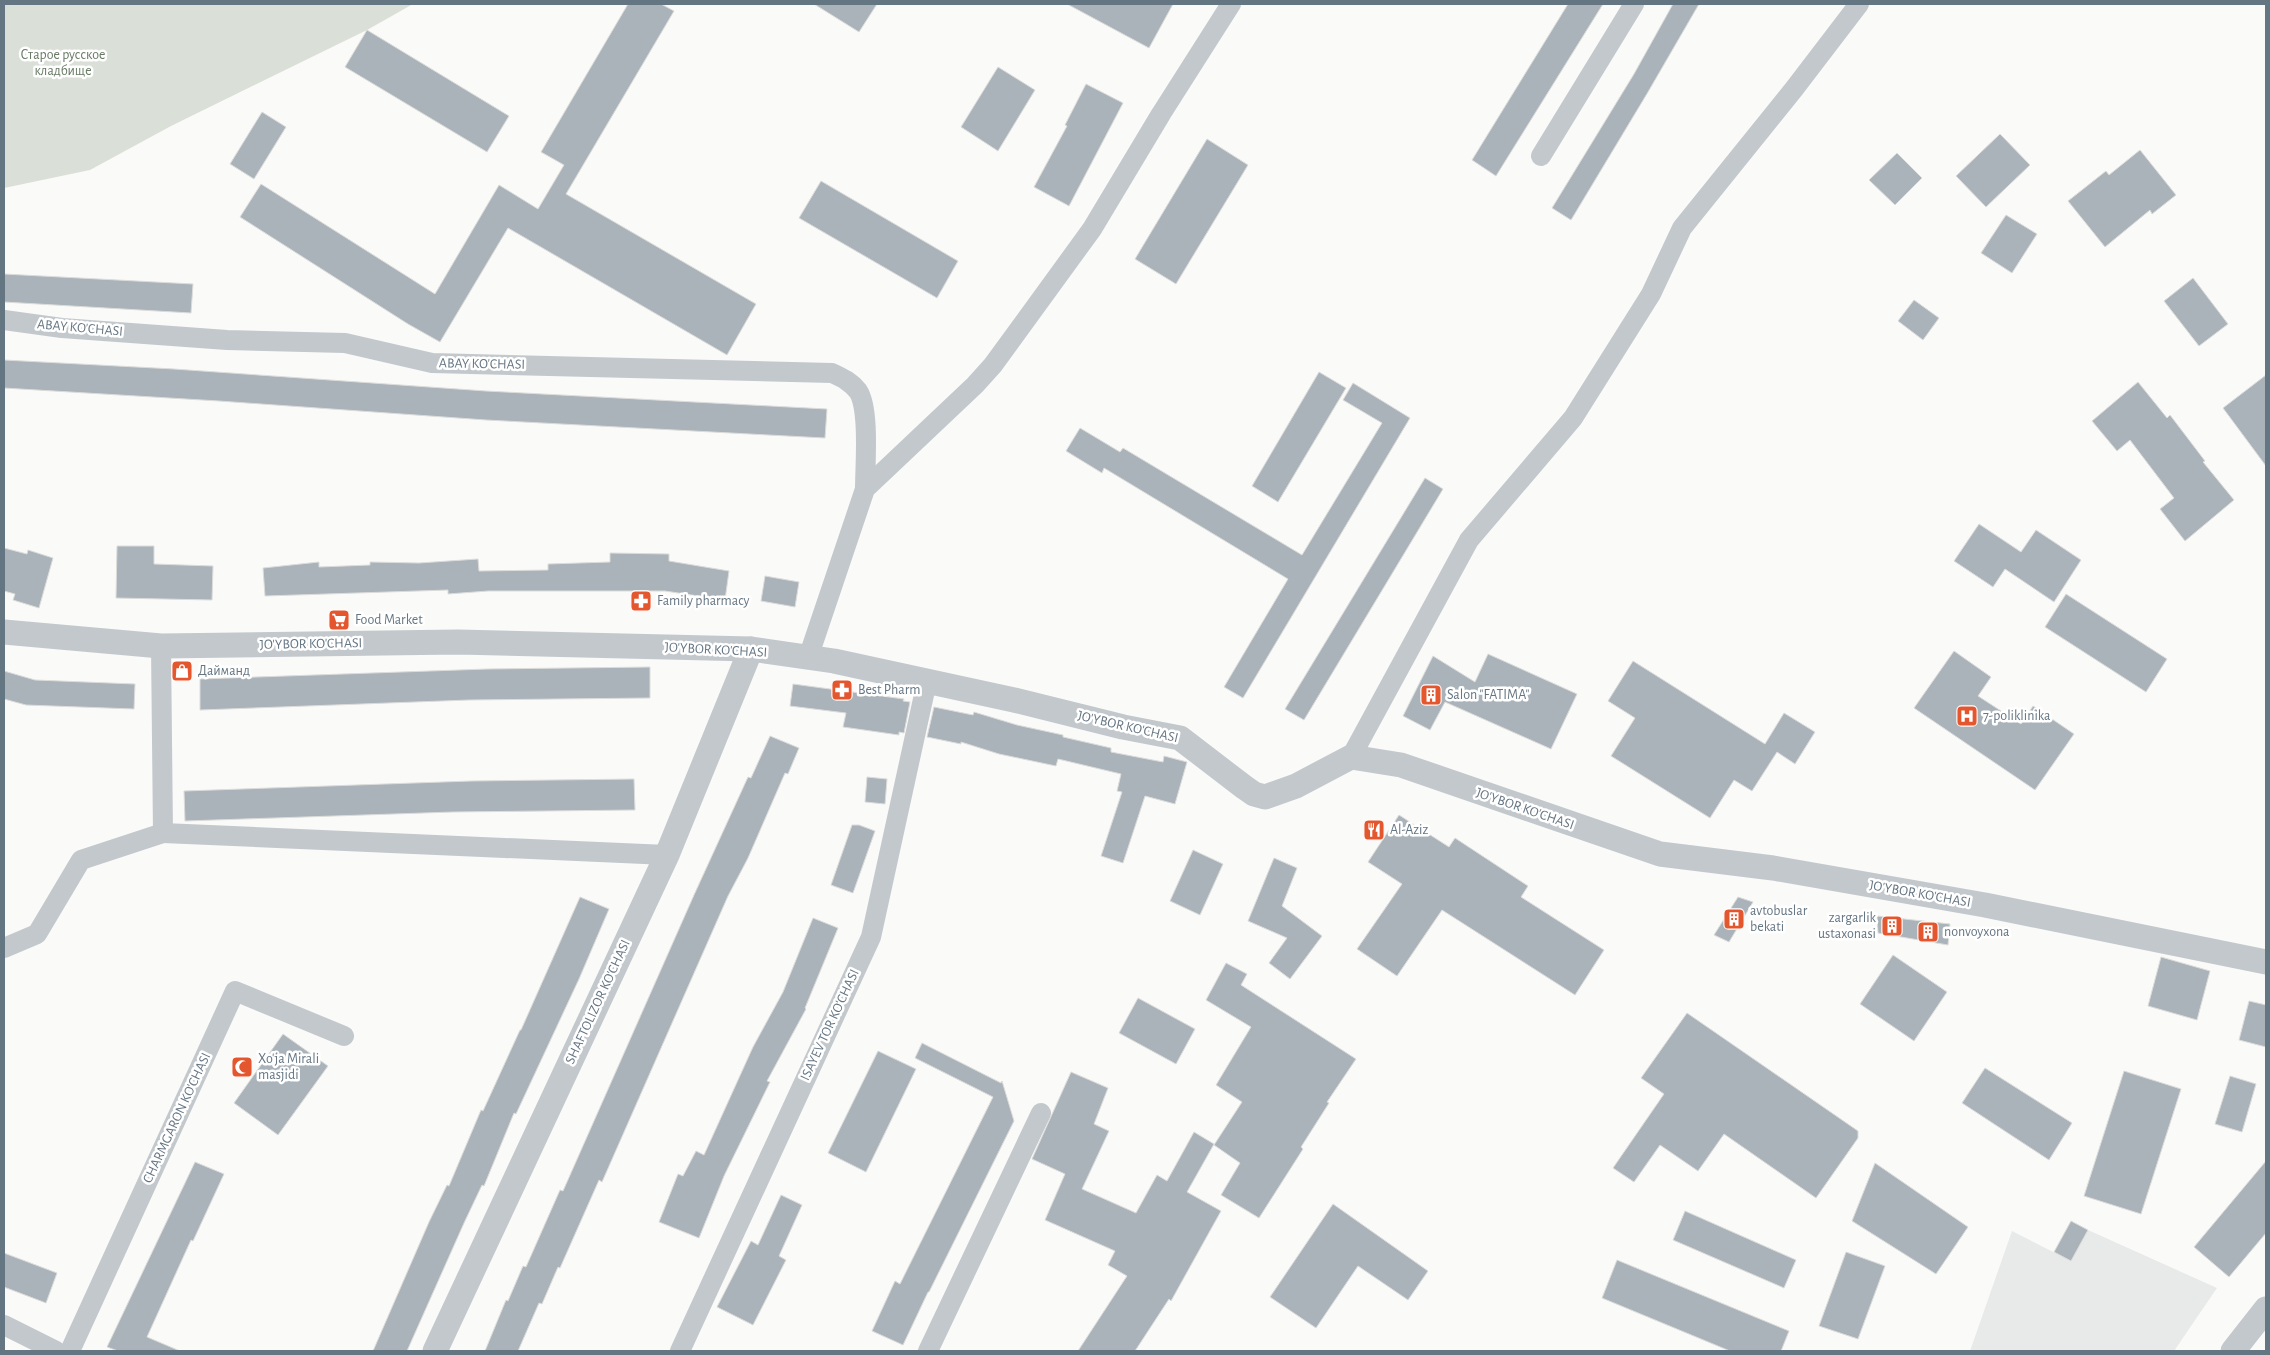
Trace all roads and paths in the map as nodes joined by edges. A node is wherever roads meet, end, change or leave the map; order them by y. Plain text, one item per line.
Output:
1 (1231, 4) edge
2 (1634, 4) edge
3 (1858, 4) edge
4 (1541, 156) dead end
5 (4, 320) edge
6 (866, 489) junction
7 (4, 632) edge
8 (161, 646) junction
9 (751, 649) junction
10 (808, 658) junction
11 (927, 681) junction
12 (1351, 757) junction
13 (163, 834) junction
14 (667, 855) junction
15 (4, 948) edge
16 (2266, 962) edge
17 (344, 1036) dead end
18 (1041, 1113) dead end
19 (2266, 1309) edge
20 (4, 1325) edge
21 (56, 1351) edge
22 (70, 1351) edge
23 (435, 1351) edge
24 (680, 1351) edge
25 (928, 1351) edge
26 (2233, 1351) edge

1 - 6 street
2 - 4 street
3 - 12 street
5 - 6 street, ABAY KO'CHASI
6 - 10 street
7 - 8 street, JO'YBOR KO'CHASI
8 - 9 street, JO'YBOR KO'CHASI
8 - 13 street
9 - 10 street, JO'YBOR KO'CHASI
9 - 14 street, SHAFTOLIZOR KO'CHASI
10 - 11 street, JO'YBOR KO'CHASI
11 - 12 street, JO'YBOR KO'CHASI
11 - 24 street, ISAYEV TOR KO'CHASI
12 - 16 street, JO'YBOR KO'CHASI
13 - 14 street
13 - 15 street
14 - 23 street, SHAFTOLIZOR KO'CHASI
17 - 22 street, CHARMGARON KO'CHASI
18 - 25 street
19 - 26 street
20 - 21 street

